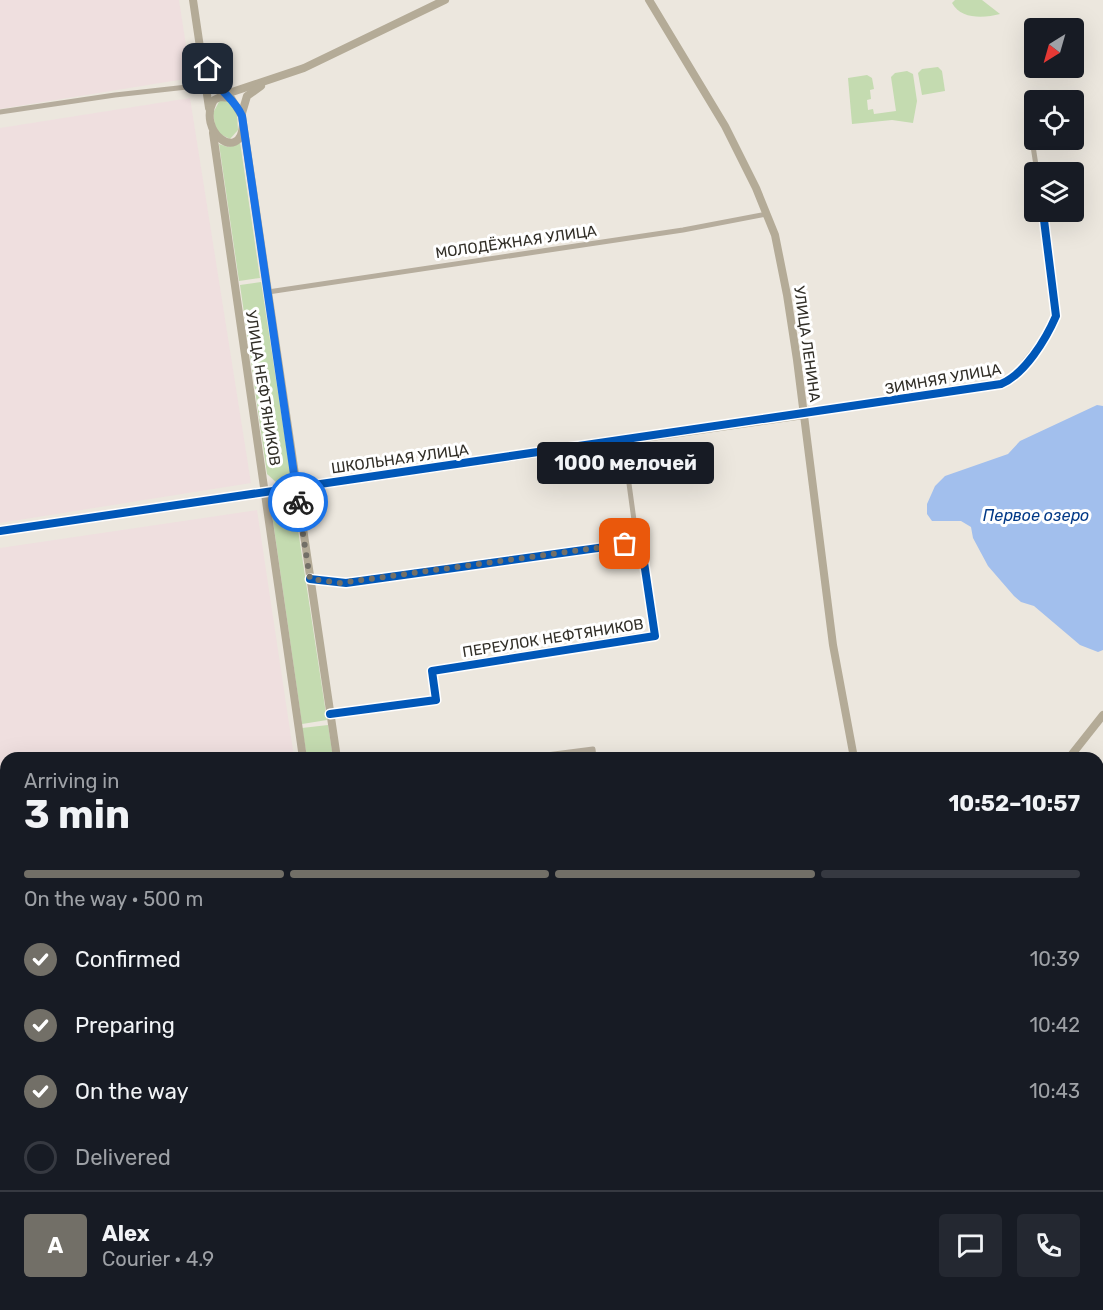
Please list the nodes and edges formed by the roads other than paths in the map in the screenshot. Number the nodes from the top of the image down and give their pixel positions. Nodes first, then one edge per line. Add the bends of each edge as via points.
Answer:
1 (193, 0) edge
2 (445, 0) edge
3 (649, 0) edge
4 (199, 36) junction
5 (213, 80) junction
6 (270, 81) junction
7 (205, 86) junction
8 (240, 88) junction
9 (226, 96) junction
10 (0, 112) edge
11 (210, 117) junction
12 (242, 121) junction
13 (212, 129) junction
14 (767, 214) junction
15 (1044, 222) edge
16 (268, 292) junction
17 (804, 415) junction
18 (623, 440) junction
19 (296, 487) junction
20 (265, 491) junction
21 (0, 531) edge
22 (639, 542) junction
23 (310, 579) junction
24 (330, 714) junction
25 (1103, 715) edge
26 (302, 752) edge
27 (336, 752) edge
28 (570, 752) edge
29 (593, 752) edge
30 (853, 752) edge
31 (1074, 752) edge

1 - 4 main road, УЛИЦА НЕФТЯНИКОВ
2 - 6 main road
3 - 14 main road, УЛИЦА ЛЕНИНА via 725,126
4 - 5 main road, УЛИЦА НЕФТЯНИКОВ
4 - 7 main road, УЛИЦА НЕФТЯНИКОВ
5 - 8 main road
5 - 9 main road, УЛИЦА НЕФТЯНИКОВ
6 - 8 main road
6 - 12 main road via 247,96
7 - 10 street
7 - 11 main road, УЛИЦА НЕФТЯНИКОВ
8 - 9 main road
9 - 11 main road via 213,102
9 - 12 main road, УЛИЦА НЕФТЯНИКОВ
11 - 13 main road, УЛИЦА НЕФТЯНИКОВ
12 - 13 main road via 241,135 230,143 218,139
12 - 16 main road, УЛИЦА НЕФТЯНИКОВ
13 - 20 main road, УЛИЦА НЕФТЯНИКОВ
14 - 16 street, МОЛОДЁЖНАЯ УЛИЦА
14 - 17 main road, УЛИЦА ЛЕНИНА via 787,295
15 - 17 street, ЗИМНЯЯ УЛИЦА via 1056,316 1041,342 1009,381
16 - 19 main road, УЛИЦА НЕФТЯНИКОВ
17 - 18 main road, ШКОЛЬНАЯ УЛИЦА
17 - 30 main road, УЛИЦА ЛЕНИНА via 828,611
18 - 19 main road, ШКОЛЬНАЯ УЛИЦА
18 - 22 street, ПЕРЕУЛОК НЕФТЯНИКОВ
19 - 20 main road, ШКОЛЬНАЯ УЛИЦА
19 - 23 main road, УЛИЦА НЕФТЯНИКОВ
20 - 21 main road, ШКОЛЬНАЯ УЛИЦА
20 - 26 main road, УЛИЦА НЕФТЯНИКОВ
22 - 23 street via 346,583
22 - 24 street, ПЕРЕУЛОК НЕФТЯНИКОВ via 655,636 432,671 436,700
23 - 24 main road, УЛИЦА НЕФТЯНИКОВ
24 - 27 main road, УЛИЦА НЕФТЯНИКОВ
25 - 31 main road
28 - 29 street

